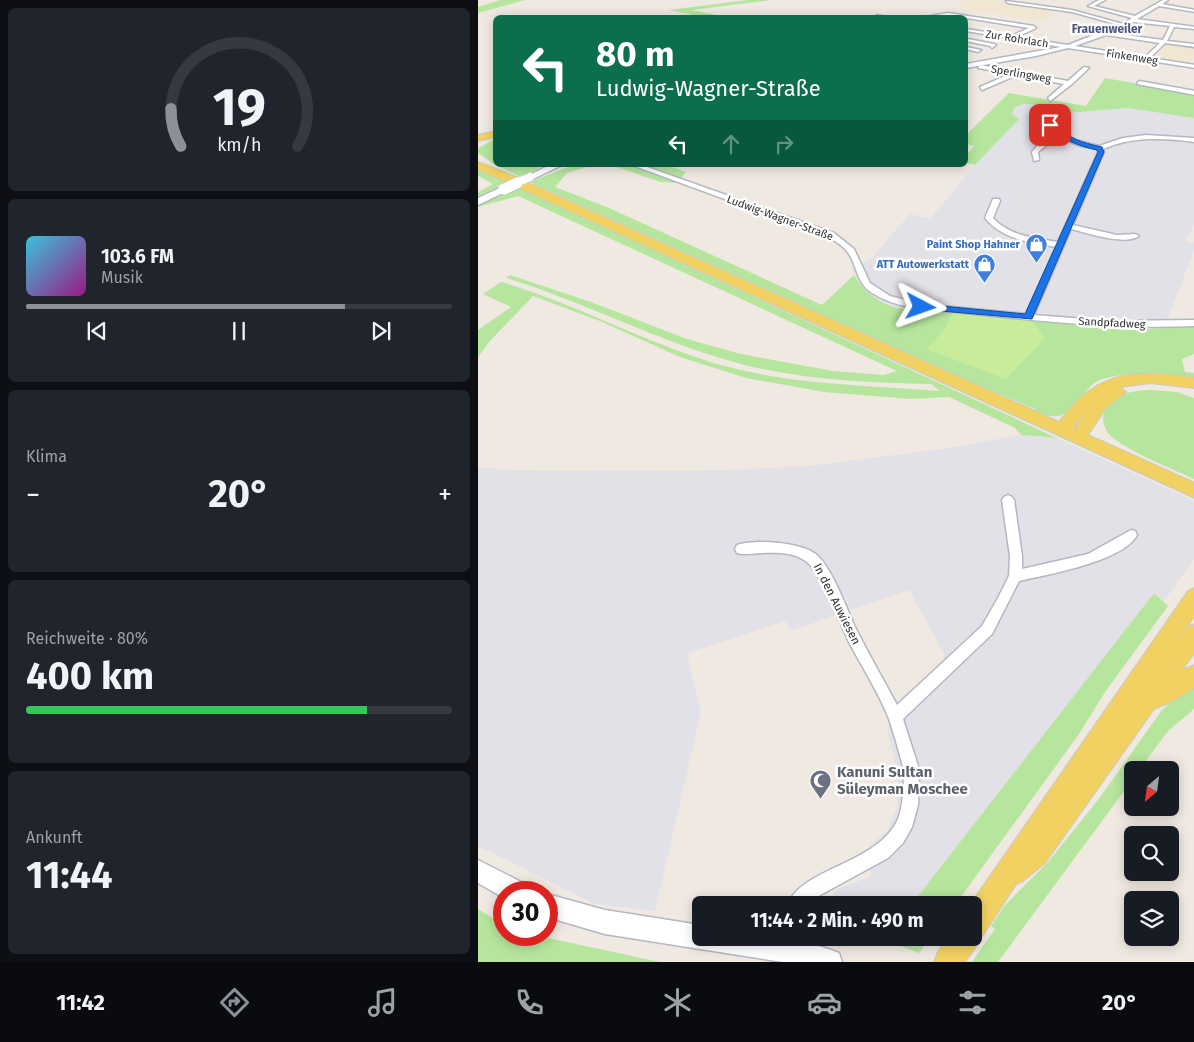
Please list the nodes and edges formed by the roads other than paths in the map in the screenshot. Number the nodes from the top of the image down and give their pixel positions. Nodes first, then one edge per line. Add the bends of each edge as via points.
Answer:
1 (1103, 0) edge
2 (1166, 0) edge
3 (1008, 2) dead end
4 (1059, 4) dead end
5 (1158, 5) junction
6 (1052, 8) junction
7 (955, 9) dead end
8 (1194, 11) edge
9 (948, 14) junction
10 (941, 15) edge
11 (955, 15) edge
12 (968, 17) edge
13 (1134, 19) junction
14 (1041, 25) dead end
15 (1123, 25) junction
16 (1173, 25) junction
17 (1034, 27) junction
18 (1194, 28) edge
19 (968, 30) edge
20 (977, 32) junction
21 (1106, 34) junction
22 (1011, 38) junction
23 (968, 39) edge
24 (968, 41) edge
25 (1164, 42) junction
26 (992, 46) dead end
27 (1194, 46) edge
28 (1069, 47) junction
29 (968, 48) edge
30 (978, 50) dead end
31 (1146, 59) junction
32 (968, 65) edge
33 (1194, 67) edge
34 (1086, 68) dead end
35 (1017, 73) junction
36 (1070, 83) junction
37 (1139, 83) dead end
38 (982, 88) dead end
39 (1194, 93) edge
40 (1050, 99) dead end
41 (1050, 125) dead end
42 (493, 135) edge
43 (1065, 138) junction
44 (478, 140) edge
45 (1194, 140) edge
46 (1100, 148) junction
47 (1036, 160) dead end
48 (478, 161) edge
49 (478, 165) edge
50 (553, 167) edge
51 (641, 167) edge
52 (504, 182) junction
53 (996, 201) dead end
54 (478, 202) edge
55 (1069, 226) junction
56 (1135, 236) dead end
57 (1060, 245) junction
58 (1029, 317) junction
59 (1194, 323) edge
60 (1194, 383) edge
61 (1194, 394) edge
62 (1094, 412) junction
63 (1062, 430) junction
64 (1078, 438) junction
65 (1134, 463) junction
66 (1194, 491) edge
67 (1008, 500) dead end
68 (1131, 535) dead end
69 (741, 549) dead end
70 (1015, 576) junction
71 (1194, 598) edge
72 (1194, 634) edge
73 (1194, 674) edge
74 (1149, 699) junction
75 (895, 716) junction
76 (478, 871) edge
77 (497, 881) edge
78 (1000, 884) junction
79 (804, 896) edge
80 (558, 909) edge
81 (982, 911) edge
82 (692, 933) edge
83 (790, 946) edge
84 (959, 946) edge
85 (830, 962) edge
86 (948, 962) edge

1 - 13 street via 1090,6
2 - 5 street
3 - 6 street
4 - 6 street
5 - 8 street
5 - 13 street
6 - 15 street
7 - 9 street
9 - 10 street
9 - 11 street
12 - 17 street
13 - 15 street
13 - 16 street
14 - 17 street
15 - 21 street
16 - 18 street
16 - 25 street
17 - 22 street
19 - 20 street, Zur Rohrlach
20 - 22 street, Zur Rohrlach
20 - 23 street
21 - 25 street
21 - 28 street
22 - 28 street, Zur Rohrlach
24 - 26 street
25 - 27 street
25 - 31 street
28 - 31 street, Finkenweg
28 - 32 street
29 - 30 street
31 - 33 street, Finkenweg
32 - 35 street, Sperlingweg
34 - 36 street
35 - 36 street, Sperlingweg
35 - 38 street
36 - 40 street
37 - 39 street
41 - 43 street
42 - 44 main road
43 - 46 street
43 - 47 street via 1040,146 1035,152
45 - 46 street via 1149,135 1111,142
46 - 55 street
48 - 52 main road
49 - 52 main road
50 - 52 street, bridge via 530,177
51 - 58 street, Ludwig-Wagner-Straße via 831,235 842,241 853,254 862,279 874,291 894,302
52 - 54 street
52 - 63 main road
53 - 57 street via 989,218 994,226 1010,234
55 - 56 street via 1117,237
55 - 57 street
57 - 58 street
58 - 59 street, Sandpfadweg via 1106,324
60 - 63 main road via 1143,377 1119,381 1094,395
61 - 62 main road via 1161,386 1128,388 1114,393
62 - 64 main road
62 - 65 main road via 1099,434
63 - 64 main road
64 - 65 main road
65 - 66 main road
67 - 70 street via 1016,556
68 - 70 street via 1120,545 1094,558
69 - 75 street, In den Auwiesen via 800,550 813,559
70 - 75 street via 987,630
71 - 78 main road
72 - 74 main road
73 - 74 main road via 1159,698
74 - 78 main road via 1036,854
75 - 79 street, In den Auwiesen via 911,769 906,821 897,837 882,852
76 - 77 street
78 - 81 main road
80 - 82 street via 630,926
83 - 85 street
84 - 86 main road

